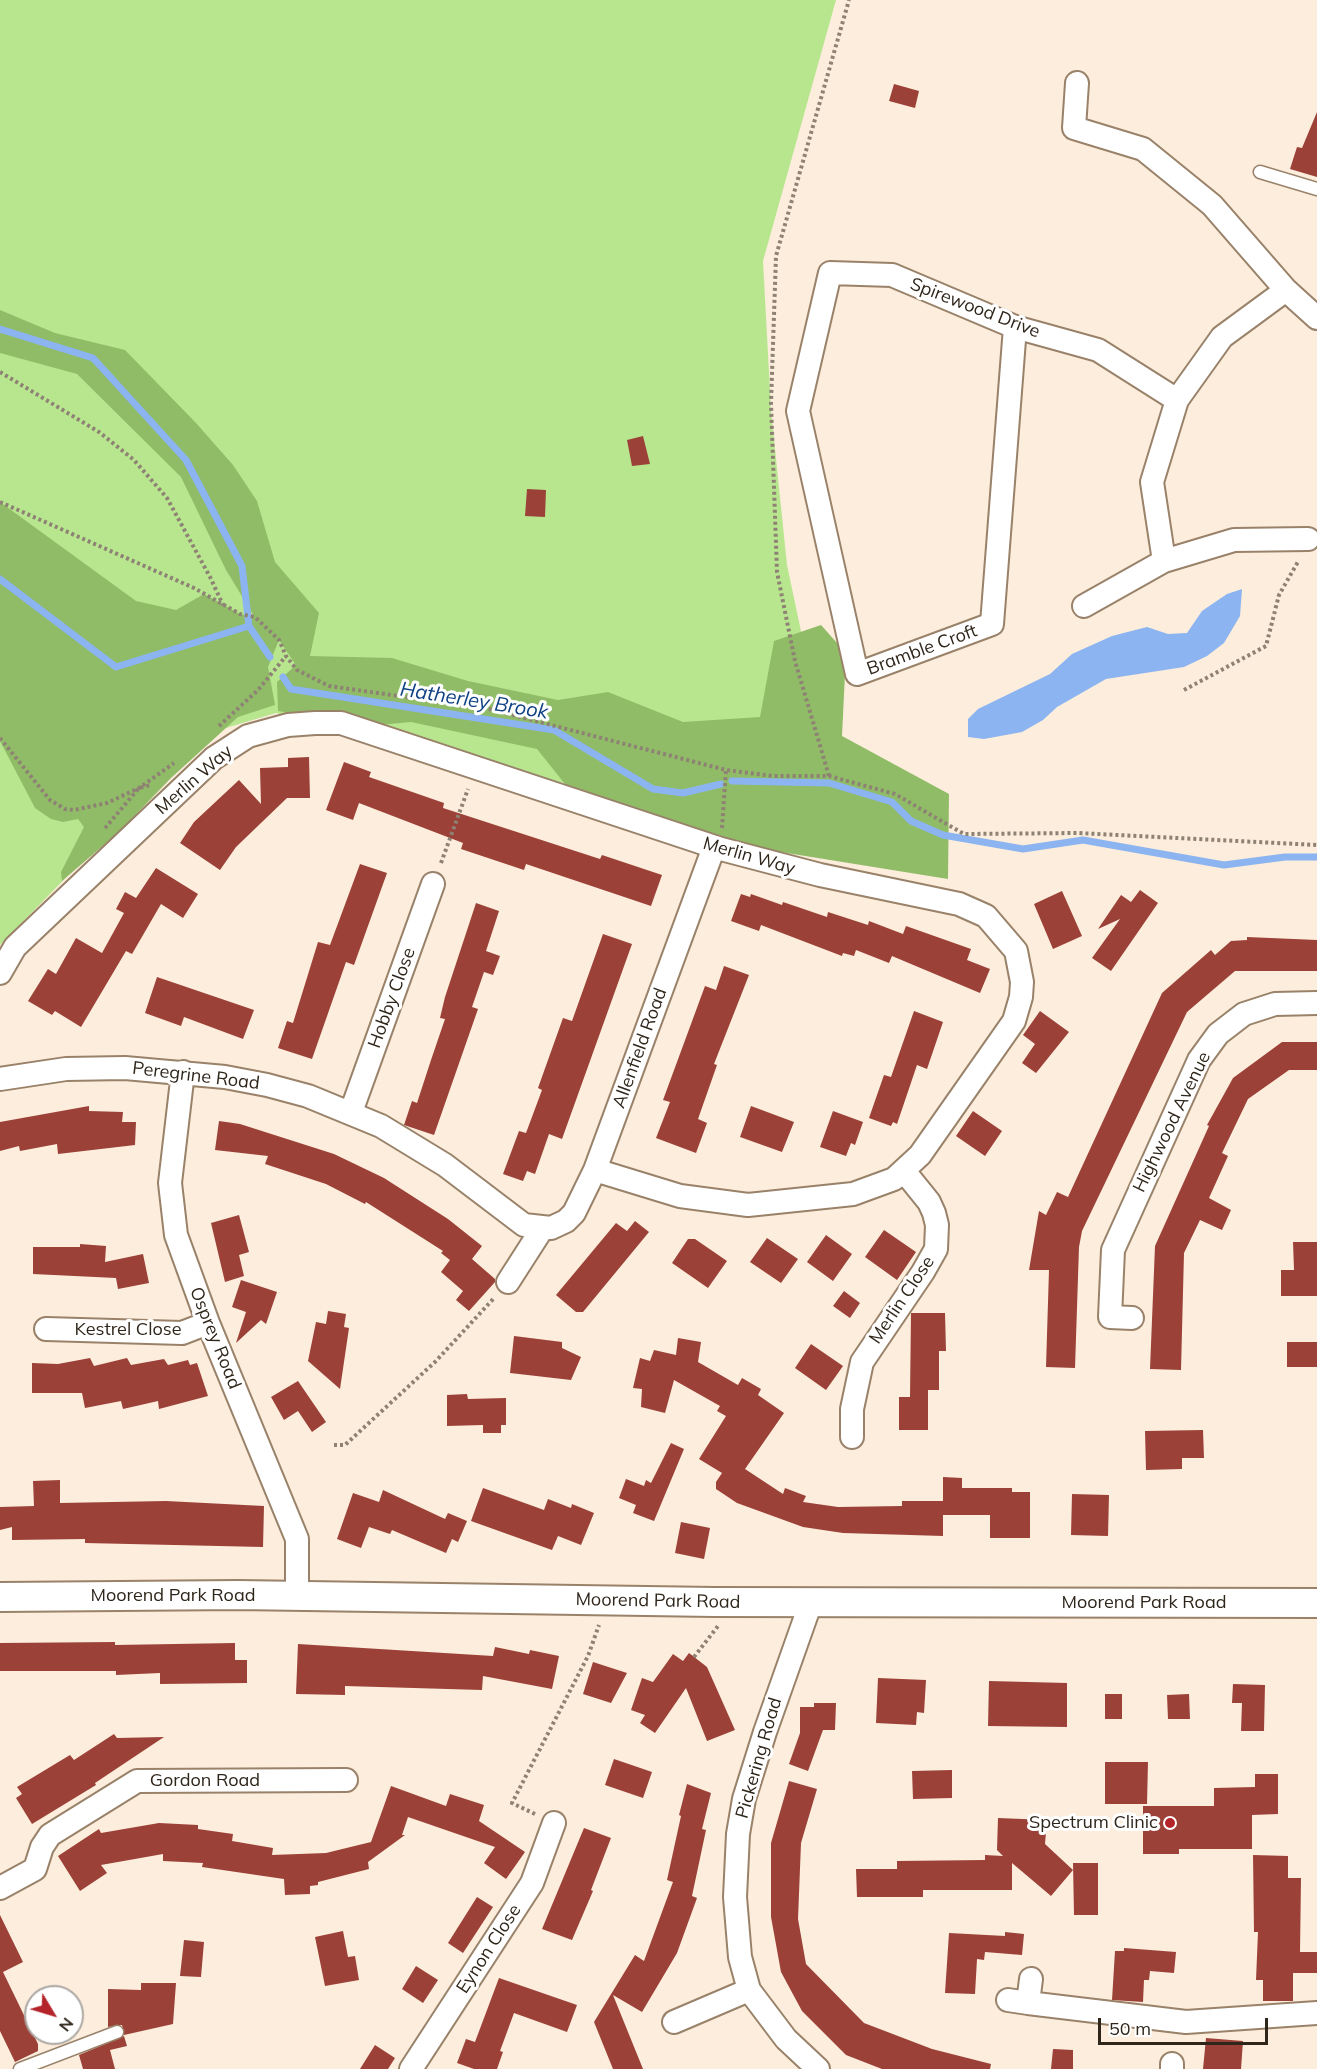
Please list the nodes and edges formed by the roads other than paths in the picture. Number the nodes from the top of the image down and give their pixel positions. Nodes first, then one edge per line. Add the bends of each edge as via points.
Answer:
1 (1077, 83) dead end
2 (1260, 172) dead end
3 (1317, 189) edge
4 (830, 273) joint
5 (1286, 290) junction
6 (1317, 318) edge
7 (1016, 327) junction
8 (1177, 400) junction
9 (1306, 545) road end
10 (1164, 561) junction
11 (1084, 606) dead end
12 (717, 848) junction
13 (433, 884) road end
14 (0, 973) edge
15 (1317, 1003) edge
16 (183, 1072) junction
17 (0, 1079) edge
18 (351, 1112) junction
19 (596, 1170) junction
20 (904, 1171) junction
21 (542, 1229) junction
22 (508, 1282) road end
23 (1132, 1318) dead end
24 (208, 1323) junction
25 (46, 1329) dead end
26 (853, 1437) dead end
27 (297, 1596) junction
28 (0, 1597) edge
29 (811, 1602) junction
30 (1317, 1603) edge
31 (346, 1780) dead end
32 (554, 1823) dead end
33 (0, 1888) edge
34 (1031, 1979) dead end
35 (748, 1990) junction
36 (1317, 2013) edge
37 (675, 2022) dead end
38 (117, 2032) dead end
39 (20, 2069) edge
40 (411, 2069) edge
41 (818, 2069) edge

1 - 5 street via 1074,128 1143,149 1212,205
2 - 3 lane
4 - 7 street, Spirewood Drive via 892,274
4 - 7 street, Bramble Croft via 798,411 857,674 992,624
5 - 6 street
5 - 8 street via 1222,337
7 - 8 street, Spirewood Drive via 1098,350
8 - 10 street via 1152,482
9 - 10 street via 1234,540
10 - 11 street
12 - 14 street, Merlin Way via 341,723 288,725 248,736 214,758 15,947
12 - 19 street, Allenfield Road
12 - 20 street, Merlin Way via 974,909 999,928 1016,951 1022,982 1014,1021 920,1155
13 - 18 street, Hobby Close
15 - 23 street, Highwood Avenue via 1275,1004 1244,1014 1218,1034 1200,1059 1117,1240 1100,1317
16 - 17 street, Peregrine Road via 66,1069
16 - 18 street, Peregrine Road via 267,1085
16 - 24 street, Osprey Road via 171,1156 171,1208 184,1261
18 - 21 street, Peregrine Road via 414,1144 524,1225
19 - 20 street, Merlin Way via 680,1196 748,1205 853,1194 878,1187
19 - 21 street, Allenfield Road via 574,1213 558,1225
20 - 26 street, Merlin Close via 934,1213 936,1249 862,1362 852,1409
21 - 22 street
24 - 25 street, Kestrel Close via 182,1333
24 - 27 street, Osprey Road via 297,1539
27 - 28 street, Moorend Park Road
27 - 29 street, Moorend Park Road
29 - 30 street, Moorend Park Road
29 - 35 street, Pickering Road via 754,1762 738,1833 737,1928
31 - 33 street, Gordon Road via 137,1781 50,1835 35,1869
32 - 40 street, Eynon Close via 532,1883
34 - 36 street via 1018,2001 1186,2022
35 - 37 street
35 - 41 street, Pickering Road via 779,2031
38 - 39 lane

